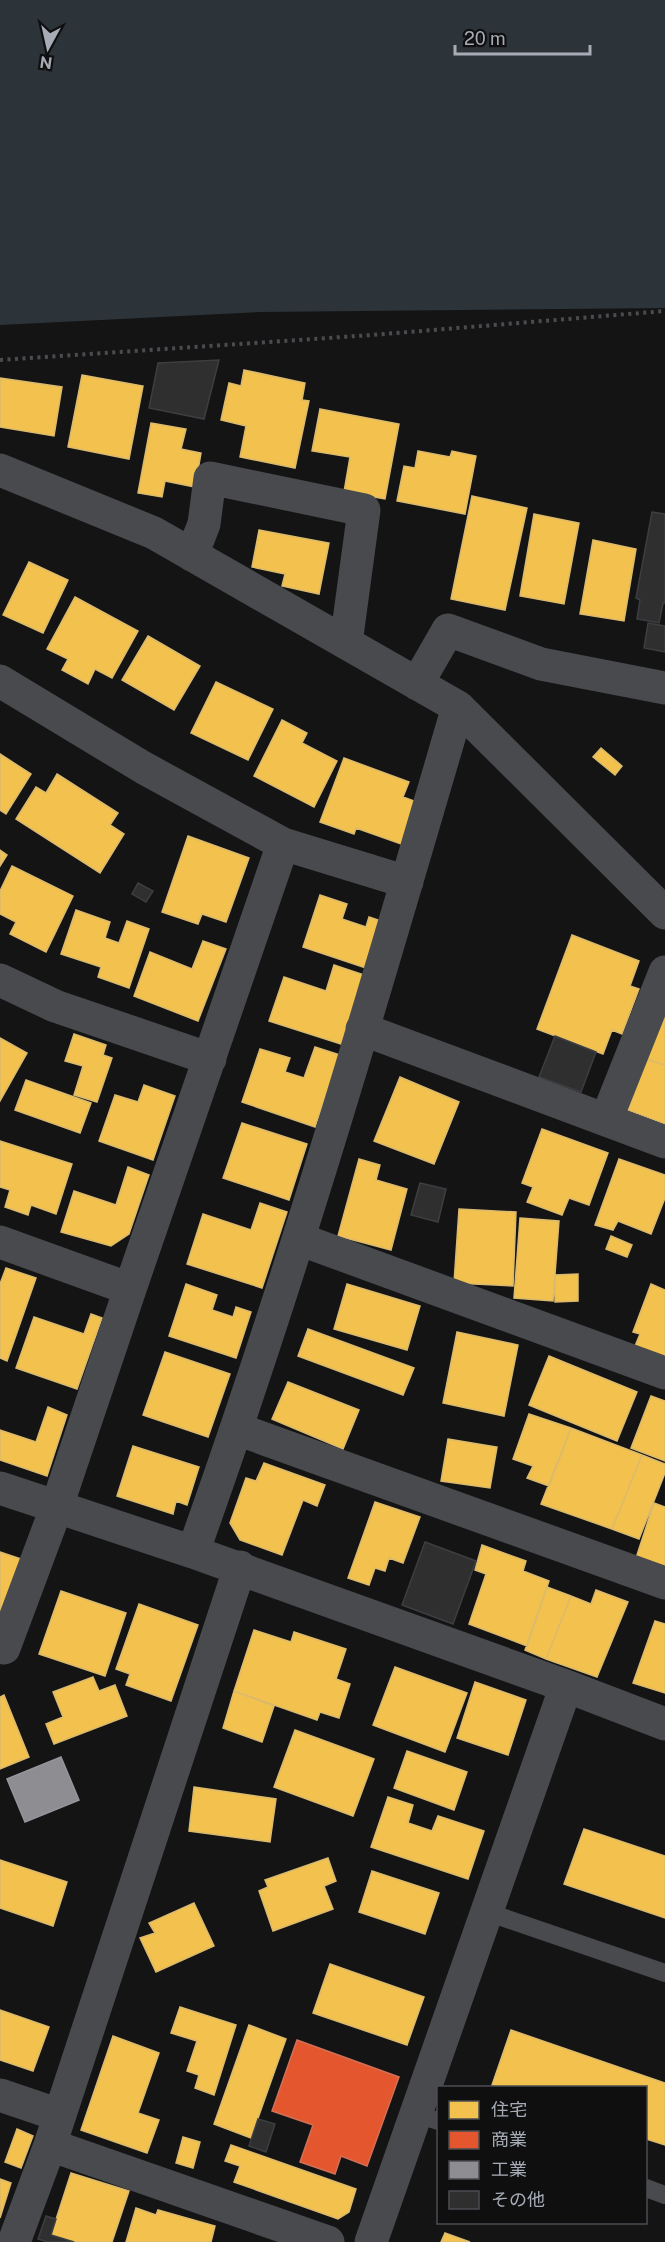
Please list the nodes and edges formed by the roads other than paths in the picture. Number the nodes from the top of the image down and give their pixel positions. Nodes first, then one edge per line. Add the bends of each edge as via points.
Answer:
1 (0, 470) edge
2 (192, 555) junction
3 (346, 643) junction
4 (0, 681) edge
5 (417, 684) junction
6 (665, 688) edge
7 (458, 707) junction
8 (283, 844) junction
9 (407, 882) junction
10 (665, 913) edge
11 (665, 972) edge
12 (0, 980) edge
13 (362, 1029) junction
14 (210, 1059) junction
15 (606, 1120) junction
16 (665, 1142) edge
17 (299, 1239) junction
18 (0, 1242) edge
19 (130, 1289) junction
20 (665, 1373) edge
21 (237, 1429) junction
22 (0, 1488) edge
23 (57, 1506) junction
24 (193, 1552) junction
25 (240, 1567) junction
26 (665, 1583) edge
27 (0, 1647) edge
28 (566, 1686) junction
29 (665, 1724) edge
30 (487, 1912) junction
31 (665, 1973) edge
32 (0, 2095) edge
33 (427, 2117) edge
34 (54, 2130) junction
35 (647, 2189) edge
36 (665, 2195) edge
37 (14, 2242) edge
38 (327, 2242) edge
39 (371, 2242) edge

1 - 2 street via 154,533
2 - 3 street
2 - 3 street via 204,524 210,478 364,510
3 - 5 street
4 - 8 street via 144,768
5 - 6 street via 448,630 542,664
5 - 7 street
7 - 9 street
7 - 10 street
8 - 9 street
8 - 14 street
9 - 13 street
11 - 15 street
12 - 14 street via 55,1006
13 - 15 street
13 - 17 street
14 - 19 street
15 - 16 street
17 - 20 street
17 - 21 street
18 - 19 street
19 - 23 street
21 - 24 street
21 - 26 street
22 - 23 street
23 - 24 street
23 - 27 street via 4,1648
24 - 25 street
25 - 28 street
25 - 34 street
28 - 29 street
28 - 30 street
30 - 31 lane
30 - 33 street
32 - 34 street
33 - 39 street
34 - 37 street
34 - 38 street
35 - 36 lane

